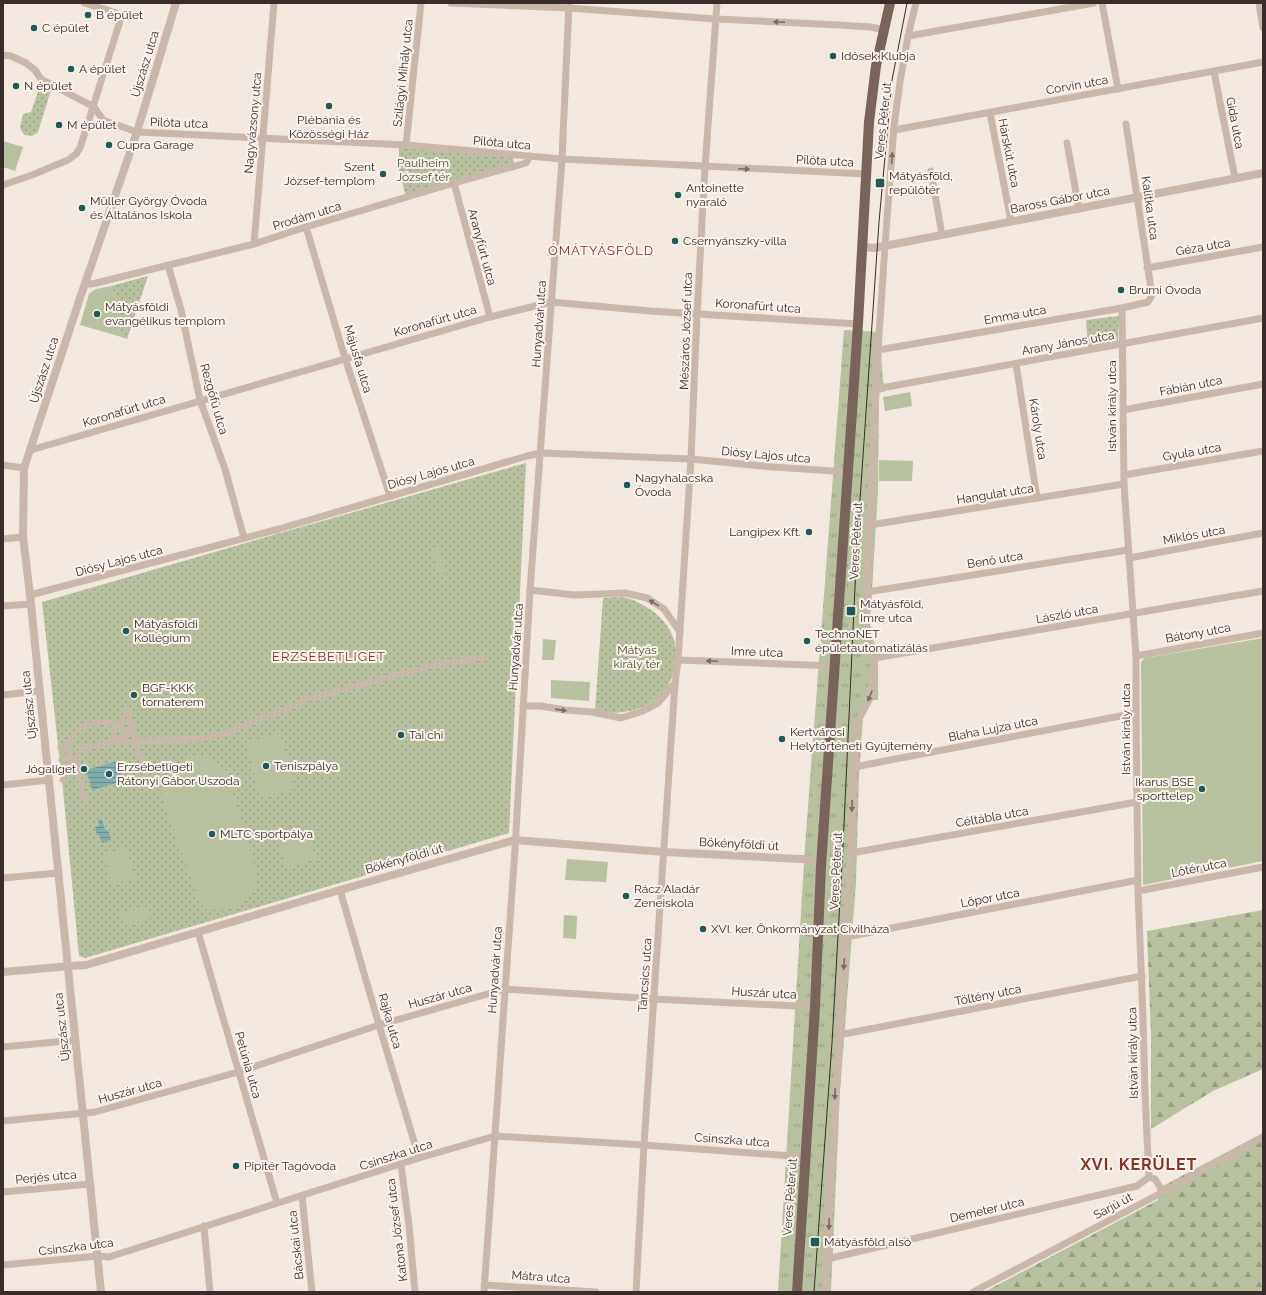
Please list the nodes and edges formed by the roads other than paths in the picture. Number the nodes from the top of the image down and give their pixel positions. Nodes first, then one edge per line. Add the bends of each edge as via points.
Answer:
1 (84, 3) edge
2 (176, 3) edge
3 (274, 3) edge
4 (421, 3) edge
5 (451, 3) edge
6 (717, 3) edge
7 (890, 3) edge
8 (916, 3) edge
9 (1094, 3) edge
10 (1102, 3) edge
11 (1259, 3) edge
12 (569, 5) edge
13 (716, 19) junction
14 (1263, 28) edge
15 (884, 30) junction
16 (908, 36) junction
17 (3, 55) edge
18 (1263, 62) edge
19 (1214, 72) junction
20 (1118, 89) junction
21 (94, 108) junction
22 (990, 113) junction
23 (1126, 124) dead end
24 (894, 130) junction
25 (137, 132) junction
26 (263, 138) junction
27 (1067, 142) dead end
28 (406, 145) junction
29 (530, 156) junction
30 (562, 159) junction
31 (705, 167) junction
32 (931, 171) dead end
33 (1263, 173) edge
34 (866, 174) junction
35 (1235, 178) junction
36 (454, 183) junction
37 (3, 185) edge
38 (1137, 197) junction
39 (1078, 209) junction
40 (1011, 221) junction
41 (306, 227) junction
42 (942, 235) junction
43 (254, 244) junction
44 (884, 246) junction
45 (862, 247) junction
46 (1263, 247) edge
47 (168, 265) junction
48 (1147, 268) junction
49 (85, 284) junction
50 (1152, 295) joint
51 (551, 302) junction
52 (1122, 308) junction
53 (697, 314) junction
54 (490, 317) junction
55 (1263, 318) edge
56 (858, 324) junction
57 (1123, 344) junction
58 (878, 350) junction
59 (345, 358) junction
60 (1016, 364) junction
61 (1263, 384) edge
62 (876, 389) junction
63 (200, 400) junction
64 (1123, 410) junction
65 (31, 450) junction
66 (1263, 451) edge
67 (541, 453) junction
68 (691, 459) junction
69 (3, 465) edge
70 (24, 468) junction
71 (848, 472) junction
72 (1124, 475) junction
73 (1124, 484) junction
74 (390, 496) junction
75 (1037, 498) junction
76 (870, 525) junction
77 (1263, 533) edge
78 (23, 537) junction
79 (244, 538) junction
80 (3, 539) edge
81 (1128, 550) junction
82 (1128, 558) junction
83 (530, 590) junction
84 (1263, 591) edge
85 (867, 592) junction
86 (30, 599) junction
87 (3, 606) edge
88 (1133, 614) junction
89 (680, 632) junction
90 (1263, 633) edge
91 (1136, 656) junction
92 (485, 657) dead end
93 (875, 658) junction
94 (678, 660) junction
95 (835, 666) junction
96 (675, 683) junction
97 (39, 692) junction
98 (3, 695) edge
99 (523, 706) junction
100 (1136, 713) junction
101 (118, 726) junction
102 (133, 729) junction
103 (128, 734) junction
104 (117, 742) junction
105 (137, 742) junction
106 (108, 744) junction
107 (68, 747) junction
108 (60, 748) dead end
109 (75, 758) junction
110 (69, 759) junction
111 (61, 760) dead end
112 (854, 768) junction
113 (146, 779) dead end
114 (49, 780) junction
115 (62, 780) dead end
116 (3, 785) edge
117 (85, 802) dead end
118 (1137, 802) junction
119 (515, 840) junction
120 (664, 852) junction
121 (851, 853) junction
122 (822, 860) junction
123 (1263, 867) edge
124 (58, 873) junction
125 (3, 878) edge
126 (1138, 880) junction
127 (340, 890) junction
128 (1138, 891) junction
129 (198, 932) junction
130 (846, 937) junction
131 (68, 966) junction
132 (3, 972) edge
133 (1142, 976) junction
134 (505, 989) junction
135 (654, 999) junction
136 (815, 1007) junction
137 (379, 1025) junction
138 (839, 1035) junction
139 (76, 1040) junction
140 (3, 1047) edge
141 (238, 1072) junction
142 (83, 1114) junction
143 (3, 1121) edge
144 (495, 1136) junction
145 (1263, 1138) edge
146 (644, 1145) junction
147 (806, 1157) junction
148 (419, 1158) junction
149 (401, 1165) junction
150 (1149, 1177) junction
151 (90, 1184) junction
152 (3, 1192) edge
153 (1163, 1192) junction
154 (302, 1196) junction
155 (277, 1203) junction
156 (204, 1226) junction
157 (98, 1256) junction
158 (827, 1259) junction
159 (3, 1265) edge
160 (484, 1288) edge
161 (101, 1292) edge
162 (210, 1292) edge
163 (312, 1292) edge
164 (415, 1292) edge
165 (596, 1292) edge
166 (636, 1292) edge
167 (797, 1292) edge
168 (825, 1292) edge
169 (973, 1292) edge

1 - 21 street via 114,12 121,18
2 - 25 street, Újszász utca
3 - 26 street, Nagyvázsony utca
4 - 28 street, Szilágyi Mihály utca
5 - 12 street
6 - 13 street, Mészáros József utca
7 - 15 main road, Veres Péter út
8 - 16 street, Veres Péter út
9 - 16 street
10 - 20 street
11 - 14 street
12 - 13 street
12 - 30 street, Hunyadvár utca
15 -> 13 street via 871,27
13 - 31 street, Mészáros József utca
15 - 34 main road, Veres Péter út via 876,66
16 - 24 street, Veres Péter út
17 - 21 street via 26,63 42,79
18 - 19 street, Corvin utca
19 - 20 street, Corvin utca
19 - 35 street, Gida utca
20 - 22 street, Corvin utca
21 - 25 street via 103,120
21 - 37 street via 76,154 68,160
22 - 24 street, Corvin utca
22 - 40 street, Hárskút utca
23 - 38 street, Kalitka utca
44 -> 24 street, Veres Péter út
25 - 26 street, Pilóta utca
25 - 49 street, Újszász utca
26 - 28 street, Pilóta utca
26 - 43 street, Nagyvázsony utca
27 - 39 street
28 - 29 street, Pilóta utca
29 - 30 street, Pilóta utca
29 - 36 street, Prodám utca via 526,163
30 - 31 street, Pilóta utca
30 - 51 street, Hunyadvár utca
31 -> 34 street, Pilóta utca
31 - 53 street, Mészáros József utca
32 - 42 street
33 - 35 street, Baross Gábor utca
34 - 45 main road, Veres Péter út
35 - 38 street, Baross Gábor utca
36 - 41 street, Prodám utca
36 - 54 street, Aranyfürt utca
38 - 39 street, Baross Gábor utca
38 - 48 street, Kalitka utca
39 - 40 street, Baross Gábor utca
40 - 42 street, Baross Gábor utca
41 - 43 street, Prodám utca
41 - 59 street, Májusfa utca
42 - 44 street, Baross Gábor utca
43 - 47 street, Prodám utca
44 - 45 street, Baross Gábor utca
44 - 58 street, Veres Péter út
45 - 56 main road, Veres Péter út
46 - 48 street, Géza utca
47 - 49 street, Prodám utca
47 - 63 street, Rezgőfű utca
48 - 50 street, Kalitka utca
49 - 65 street, Újszász utca
50 - 52 street, Emma utca via 1148,302
51 - 53 street, Koronafürt utca
51 - 54 street, Koronafürt utca
51 - 67 street, Hunyadvár utca
52 - 57 street, István király utca
52 - 58 street, Emma utca
53 - 56 street, Koronafürt utca
53 - 68 street, Mészáros József utca
54 - 59 street, Koronafürt utca
55 - 57 street, Arany János utca
56 - 71 main road, Veres Péter út
57 - 60 street, Arany János utca
57 - 64 street, István király utca
58 - 62 street, Veres Péter út
59 - 63 street, Koronafürt utca
59 - 74 street, Májusfa utca
60 - 62 street, Arany János utca
60 - 75 street, Károly utca
61 - 64 street, Fábián utca
62 - 76 street, Veres Péter út
63 - 65 street, Koronafürt utca
63 - 79 street, Rezgőfű utca via 225,469
64 - 72 street, István király utca
65 - 70 street, Újszász utca
66 - 72 street, Gyula utca
67 - 68 street, Diósy Lajos utca
67 - 74 street, Diósy Lajos utca
67 - 83 street, Hunyadvár utca
68 - 71 street, Diósy Lajos utca
68 - 89 street, Mészáros József utca
69 - 70 street
70 - 78 street, Újszász utca
71 - 95 main road, Veres Péter út
72 - 73 street, István király utca
73 - 75 street, Hangulat utca
73 - 81 street, István király utca
74 - 79 street, Diósy Lajos utca
75 - 76 street, Hangulat utca
76 - 85 street, Veres Péter út
77 - 82 street, Miklós utca
78 - 80 street
78 - 86 street, Újszász utca
79 - 86 street, Diósy Lajos utca
81 - 82 street, István király utca
81 - 85 street, Benő utca
82 - 88 street, István király utca
89 -> 83 street via 664,609 647,598 625,593 575,595
83 - 99 street, Hunyadvár utca
84 - 88 street, László utca
85 - 93 street, Veres Péter út via 865,628
86 - 87 street, Diósy Lajos utca
86 - 97 street, Újszász utca
88 - 91 street, István király utca
88 - 93 street, László utca
89 - 94 street, Mészáros József utca
90 - 91 street, Bátony utca
91 - 100 street, István király utca
92 - 105 street via 435,665 308,699 230,732 200,739
93 -> 112 street, Veres Péter út via 873,688 857,723
95 -> 94 street, Imre utca
94 - 96 street, Táncsics utca
95 - 122 main road, Veres Péter út
99 -> 96 street via 592,712 622,718 658,703
96 - 120 street, Táncsics utca
97 - 98 street
97 - 114 street, Újszász utca
99 - 119 street, Hunyadvár utca
100 - 112 street, Blaha Lujza utca
100 - 118 street, István király utca
101 - 102 street via 128,710
101 - 103 street
101 - 106 street
101 - 107 street via 105,722 90,723 73,736
102 - 103 street
102 - 105 street
103 - 104 street
104 - 105 street
104 - 106 street
105 - 113 street
106 - 109 street via 83,748
107 - 108 street
107 - 110 street
109 - 110 street
109 - 115 street
109 - 117 street
110 - 111 street
112 -> 121 street, Veres Péter út
114 - 116 street
114 - 124 street, Újszász utca
118 - 121 street, Céltábla utca
118 - 126 street, István király utca
119 - 120 street, Bökényföldi út
119 - 127 street, Bökényföldi út
119 - 134 street, Hunyadvár utca
120 - 122 street, Bökényföldi út
120 - 135 street, Táncsics utca
121 - 130 street, Veres Péter út
122 - 136 main road, Veres Péter út
123 - 128 street, Lőtér utca
124 - 125 street
124 - 131 street, Újszász utca
126 - 128 street, István király utca
126 - 130 street, Lőpor utca
127 - 129 street, Bökényföldi út
127 - 137 street, Rajka utca
128 - 133 street, István király utca
129 - 131 street, Bökényföldi út via 86,965
129 - 141 street, Petúnia utca
130 -> 138 street, Veres Péter út
131 - 132 street, Bökényföldi út
131 - 139 street, Újszász utca
133 - 138 street, Töltény utca
133 - 150 street, István király utca
134 - 135 street, Huszár utca
134 - 137 street, Huszár utca
134 - 144 street, Hunyadvár utca
135 - 136 street, Huszár utca
135 - 146 street, Táncsics utca
136 - 147 main road, Veres Péter út
137 - 141 street, Huszár utca
137 - 148 street, Rajka utca
138 -> 158 street, Veres Péter út
139 - 140 street
139 - 142 street, Újszász utca
141 - 142 street, Huszár utca
141 - 155 street, Petúnia utca
142 - 143 street, Huszár utca
142 - 151 street, Újszász utca
144 - 146 street, Csinszka utca
144 - 148 street, Csinszka utca
144 - 160 street, Hunyadvár utca
145 - 153 street, Sarjú út
146 - 147 street, Csinszka utca
146 - 166 street, Táncsics utca
147 - 167 main road, Veres Péter út
148 - 149 street, Csinszka utca
149 - 154 street, Csinszka utca
149 - 164 street, Katona József utca
150 - 153 street via 1155,1179
150 - 158 street, Demeter utca via 1137,1186
151 - 152 street, Perjés utca
151 - 157 street, Újszász utca
153 - 169 street, Sarjú út
154 - 155 street, Csinszka utca
154 - 163 street, Bácskai utca
155 - 156 street, Csinszka utca
156 - 157 street, Csinszka utca via 109,1256
156 - 162 street
157 - 159 street, Csinszka utca
157 - 161 street, Újszász utca
158 - 168 street, Veres Péter út
160 - 165 street, Mátra utca

